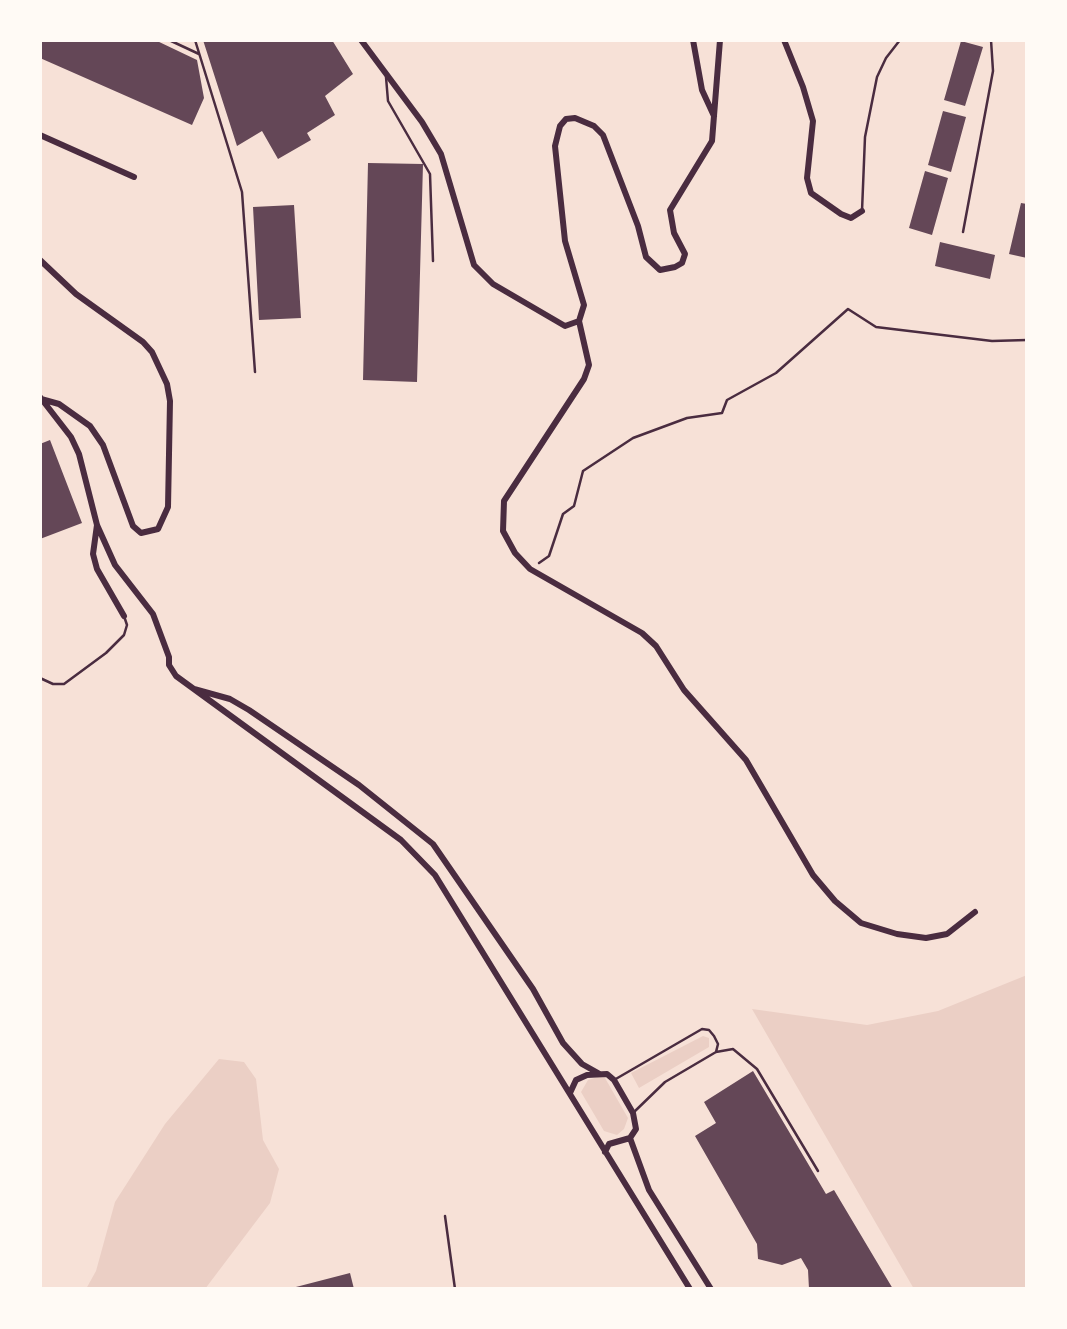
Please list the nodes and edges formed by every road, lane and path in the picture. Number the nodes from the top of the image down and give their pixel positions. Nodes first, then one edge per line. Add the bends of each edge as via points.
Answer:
1 (169, 40) edge
2 (195, 40) edge
3 (361, 40) edge
4 (693, 40) edge
5 (720, 40) edge
6 (784, 40) edge
7 (900, 40) edge
8 (991, 40) edge
9 (199, 54) junction
10 (385, 74) junction
11 (715, 117) junction
12 (40, 135) edge
13 (134, 177) dead end
14 (862, 211) joint
15 (963, 232) dead end
16 (40, 260) edge
17 (433, 261) dead end
18 (579, 321) junction
19 (1027, 340) edge
20 (255, 372) dead end
21 (41, 398) edge
22 (97, 525) junction
23 (530, 569) junction
24 (124, 616) joint
25 (40, 678) edge
26 (189, 688) junction
27 (975, 912) dead end
28 (716, 1052) junction
29 (598, 1073) junction
30 (614, 1080) junction
31 (570, 1093) junction
32 (633, 1114) junction
33 (630, 1138) junction
34 (605, 1152) junction
35 (818, 1171) dead end
36 (446, 1216) dead end
37 (455, 1289) edge
38 (690, 1289) edge
39 (711, 1289) edge

1 - 9 lane
2 - 9 lane
3 - 10 street
4 - 11 street via 702,90
5 - 11 street
6 - 14 street via 813,121 807,178 811,194 851,218
7 - 14 lane via 877,77 865,137
8 - 15 lane via 993,71
9 - 20 lane via 242,192
10 - 17 lane via 388,101 430,174
10 - 18 street via 441,153 474,265 493,284 556,322 565,326
11 - 18 street via 712,141 670,210 674,233 685,254 682,263 660,270 646,257 603,135 575,118 560,126 556,163 566,254 583,294
12 - 13 street
16 - 21 street via 143,342 167,384 168,507 158,529 141,533 133,526 103,444 90,426 59,404
18 - 23 street via 589,365 584,379 504,501 503,531
19 - 23 path via 992,341 876,327 848,309 776,373 727,400 722,413 687,418 633,438 583,471 574,506 563,514 549,556
21 - 22 street via 79,454
22 - 24 street via 93,554 97,569
22 - 26 street via 116,565 157,622 169,665
23 - 27 street via 642,633 656,646 684,690 746,760 813,875 862,923 926,937 947,934
24 - 25 lane via 124,635 64,684
26 - 29 street via 230,699 249,710 359,785 432,844 533,989 563,1043 582,1064
26 - 31 street via 419,856 453,900
28 - 30 lane via 714,1036 702,1029
28 - 32 lane via 665,1082
28 - 35 lane via 733,1049 757,1069
29 - 30 street
29 - 31 street via 576,1080
30 - 32 street
31 - 34 street
32 - 33 street via 636,1129
33 - 34 street via 609,1144
33 - 39 street via 649,1190
34 - 38 street
36 - 37 lane

